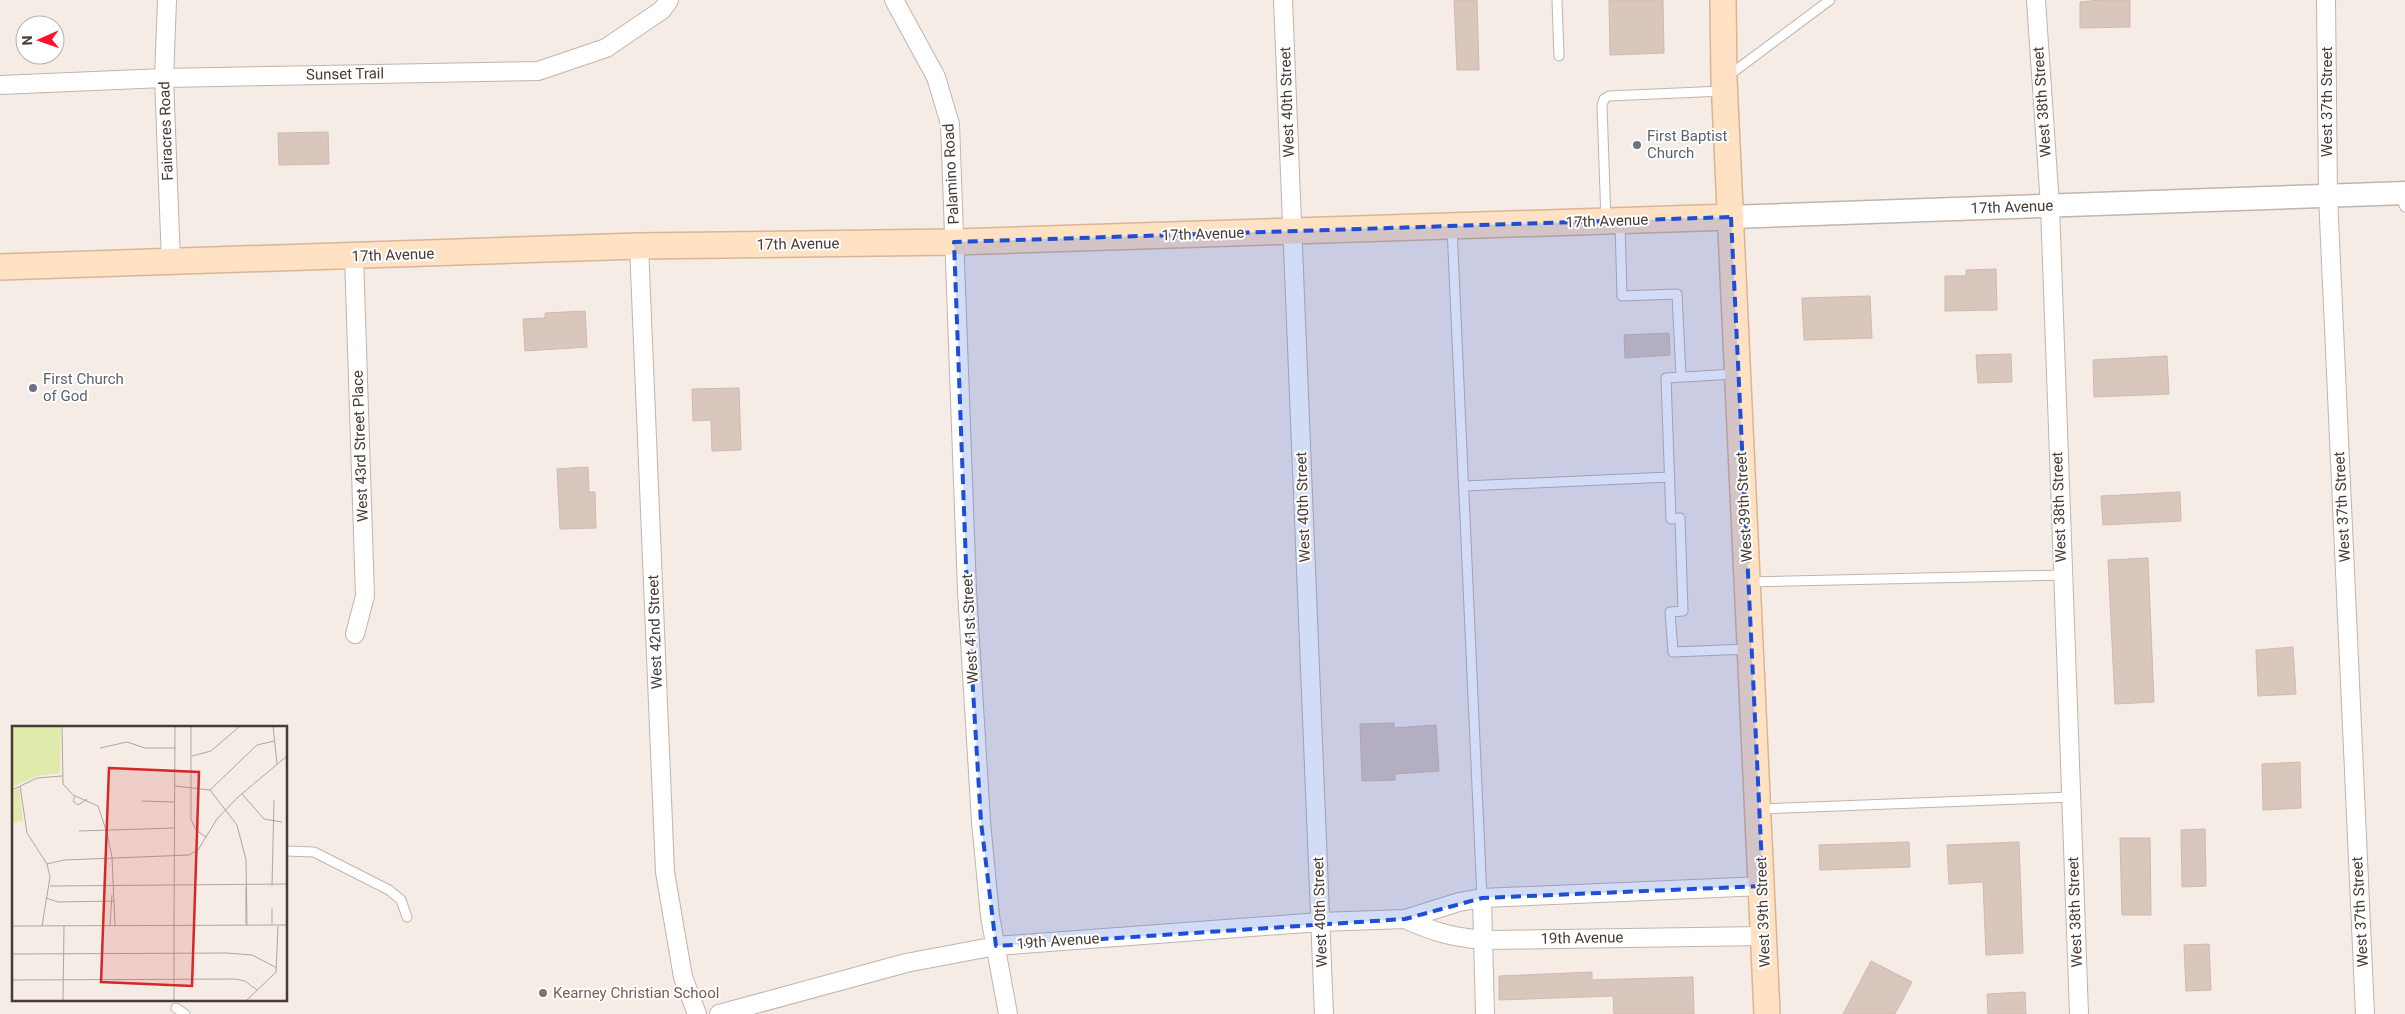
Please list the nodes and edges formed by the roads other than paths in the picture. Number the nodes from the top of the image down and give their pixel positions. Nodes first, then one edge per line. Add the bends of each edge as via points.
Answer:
1 (167, 0) edge
2 (669, 0) edge
3 (894, 0) edge
4 (1283, 0) edge
5 (1557, 0) edge
6 (1723, 0) edge
7 (1830, 0) edge
8 (2036, 0) edge
9 (2326, 0) edge
10 (1559, 56) dead end
11 (164, 78) junction
12 (0, 84) edge
13 (1725, 84) junction
14 (2328, 196) junction
15 (2403, 198) edge
16 (2050, 206) junction
17 (1731, 217) junction
18 (1613, 221) junction
19 (1452, 227) junction
20 (1292, 232) junction
21 (954, 242) junction
22 (639, 246) junction
23 (354, 256) junction
24 (171, 262) junction
25 (0, 267) edge
26 (1738, 374) junction
27 (1681, 377) junction
28 (1670, 478) junction
29 (1465, 486) junction
30 (2062, 575) junction
31 (1748, 582) junction
32 (355, 634) dead end
33 (1750, 649) junction
34 (2071, 797) junction
35 (1758, 809) junction
36 (288, 851) edge
37 (1763, 886) junction
38 (1482, 898) junction
39 (406, 917) dead end
40 (1405, 919) junction
41 (1320, 922) junction
42 (1764, 936) junction
43 (1483, 940) junction
44 (996, 946) junction
45 (176, 1008) dead end
46 (185, 1014) edge
47 (697, 1014) edge
48 (719, 1014) edge
49 (1008, 1014) edge
50 (1324, 1014) edge
51 (1485, 1014) edge
52 (1767, 1014) edge
53 (2079, 1014) edge
54 (2365, 1014) edge

1 - 11 street, Fairacres Road
2 - 11 street, Sunset Trail via 662,10 606,48 538,71
3 - 21 street, Palamino Road via 936,76 950,124
4 - 20 street, West 40th Street
5 - 10 lane
6 - 13 main road, West 39th Street
7 - 13 lane
8 - 16 street, West 38th Street
9 - 14 street, West 37th Street
11 - 12 street, Sunset Trail
11 - 24 street, Fairacres Road
13 - 17 main road, West 39th Street
13 - 18 lane via 1604,99 1602,106
14 - 15 street, 17th Avenue
14 - 16 street, 17th Avenue
14 - 54 street, West 37th Street
16 - 17 street, 17th Avenue
16 - 30 street, West 38th Street
17 - 18 main road, 17th Avenue
17 - 26 main road, West 39th Street
18 - 19 main road, 17th Avenue
18 - 27 lane via 1622,296 1677,294
19 - 20 main road, 17th Avenue
19 - 29 lane
20 - 21 main road, 17th Avenue
20 - 41 street, West 40th Street
21 - 22 main road, 17th Avenue
21 - 44 street, West 41st Street via 967,591 981,822
22 - 23 main road, 17th Avenue
22 - 47 street, West 42nd Street via 664,872 683,977
23 - 24 main road, 17th Avenue
23 - 32 street, West 43rd Street Place via 365,596
24 - 25 main road, 17th Avenue
26 - 27 lane
26 - 31 main road, West 39th Street
27 - 28 lane via 1666,378
28 - 29 lane
28 - 33 lane via 1672,519 1680,518 1683,611 1670,612 1673,652
29 - 38 lane
30 - 31 lane
30 - 34 street, West 38th Street
31 - 33 main road, West 39th Street
33 - 35 main road, West 39th Street
34 - 35 lane
34 - 53 street, West 38th Street
35 - 37 main road, West 39th Street
36 - 39 lane via 314,852 390,890 401,900
37 - 38 street, 19th Avenue
37 - 42 main road, West 39th Street
38 - 40 street, 19th Avenue
38 - 43 street
40 - 41 street, 19th Avenue
40 - 43 street, 19th Avenue via 1433,932
41 - 44 street, 19th Avenue
41 - 50 street, West 40th Street
42 - 43 street, 19th Avenue
42 - 52 main road, West 39th Street
43 - 51 street
44 - 48 street, 19th Avenue via 906,963
44 - 49 street, West 41st Street
45 - 46 lane

